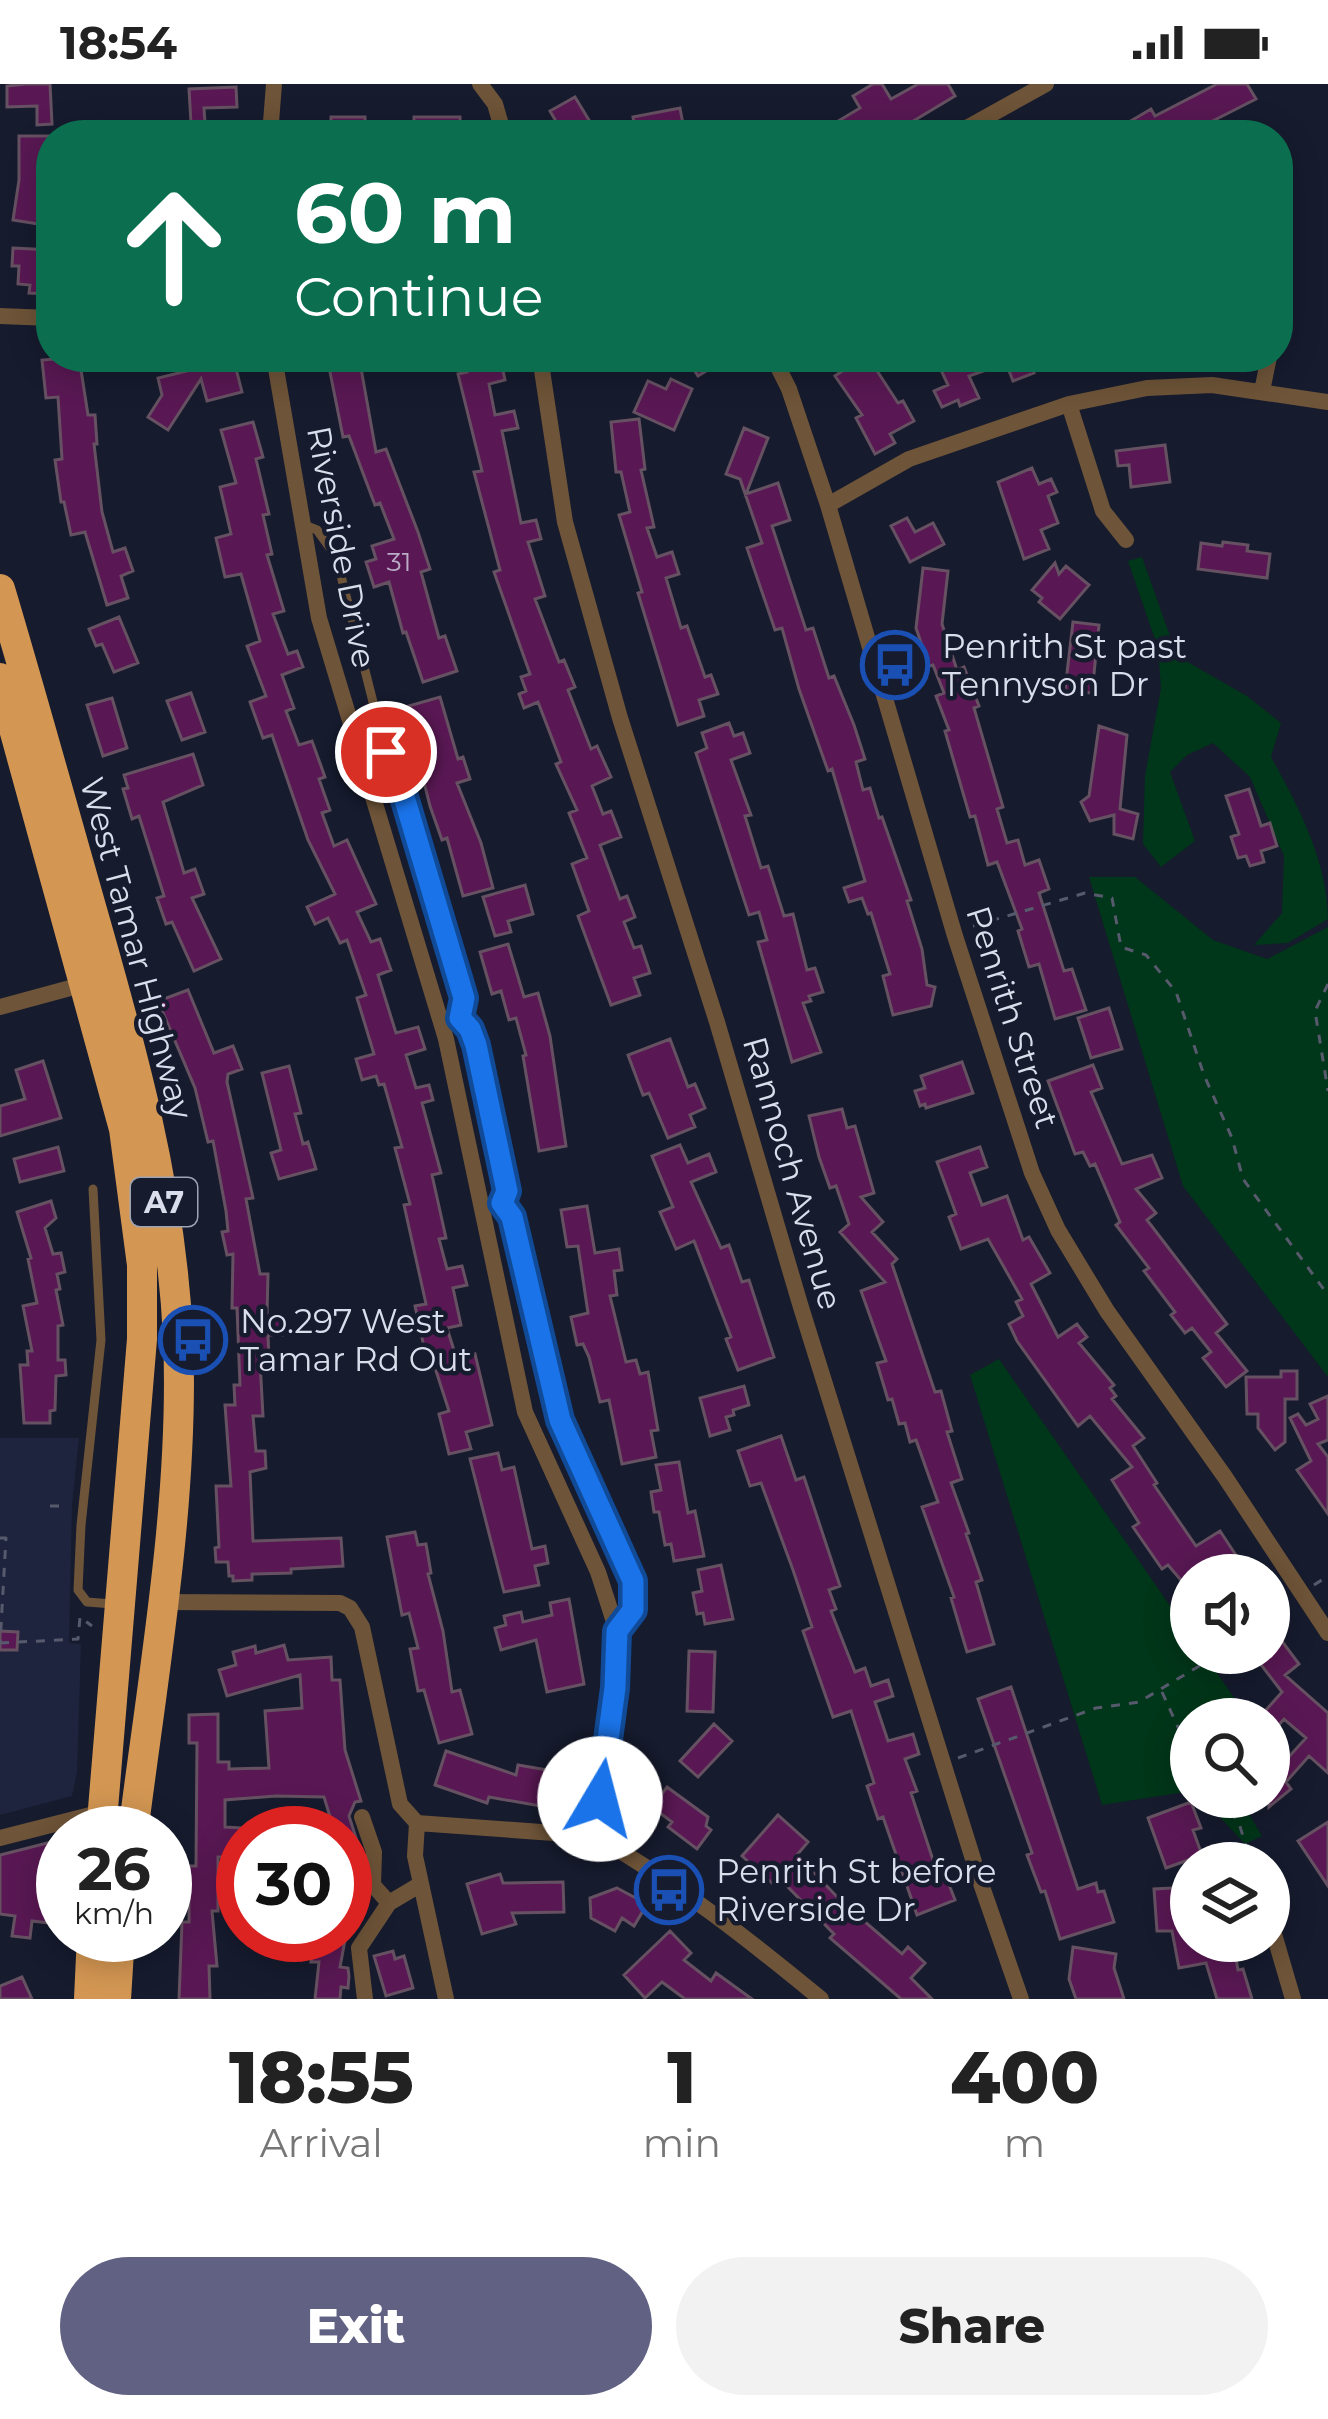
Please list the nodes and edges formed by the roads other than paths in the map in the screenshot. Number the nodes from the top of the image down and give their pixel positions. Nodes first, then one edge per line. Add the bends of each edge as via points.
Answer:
1 (274, 84) edge
2 (480, 84) edge
3 (1046, 84) edge
4 (271, 120) edge
5 (500, 120) edge
6 (981, 120) edge
7 (0, 316) edge
8 (36, 317) edge
9 (277, 372) edge
10 (548, 372) edge
11 (780, 372) edge
12 (1266, 372) edge
13 (1262, 392) junction
14 (1328, 402) edge
15 (1069, 404) junction
16 (829, 505) junction
17 (302, 524) junction
18 (1126, 540) dead end
19 (0, 589) edge
20 (0, 679) edge
21 (364, 738) junction
22 (11, 758) edge
23 (85, 984) junction
24 (0, 1007) edge
25 (451, 1021) junction
26 (93, 1189) dead end
27 (502, 1203) junction
28 (482, 1208) junction
29 (162, 1602) junction
30 (118, 1603) junction
31 (617, 1631) junction
32 (1328, 1633) edge
33 (103, 1806) edge
34 (136, 1806) edge
35 (417, 1823) junction
36 (36, 1832) edge
37 (595, 1836) junction
38 (0, 1838) edge
39 (372, 1846) edge
40 (421, 1884) junction
41 (389, 1903) junction
42 (91, 1962) edge
43 (118, 1962) edge
44 (1282, 1962) edge
45 (89, 1999) edge
46 (116, 1999) edge
47 (365, 1999) edge
48 (446, 1999) edge
49 (821, 1999) edge
50 (1021, 1999) edge
51 (1293, 1999) edge

1 - 4 street
2 - 5 street
3 - 6 street
7 - 8 street
9 - 17 street, Riverside Drive
10 - 50 street, Rannoch Avenue via 566,522 620,718
11 - 16 street, Penrith Street
12 - 13 street
13 - 14 street
13 - 15 street via 1147,388
15 - 16 street via 909,459
15 - 18 street via 1103,511
16 - 32 street, Penrith Street via 1032,1173 1107,1312
17 - 21 street, Riverside Drive via 319,618
17 - 21 lane via 336,556 376,716
19 - 29 highway, West Tamar Highway / A7 via 137,1071 167,1217 178,1397
20 - 22 highway, West Tamar Highway / A7
21 - 25 street, Riverside Drive
21 - 25 lane via 396,770 464,998
22 - 23 highway, West Tamar Highway / A7
23 - 24 street
23 - 30 highway, West Tamar Highway / A7 via 124,1129 142,1265
25 - 27 lane via 470,1029 476,1045 507,1191
25 - 28 street, Riverside Drive
26 - 30 lane via 101,1340 81,1597
27 - 28 lane
27 - 31 lane via 512,1217 560,1420 633,1581 633,1610
28 - 31 street, Riverside Drive via 525,1412
29 - 30 highway
29 - 34 highway, West Tamar Highway / A7
29 - 35 street via 320,1600 350,1608 365,1639 400,1804
30 - 33 highway, West Tamar Highway / A7
31 - 37 street, Riverside Drive
35 - 37 street
35 - 40 street
36 - 38 street
37 - 49 street via 721,1916
39 - 41 street via 374,1885
40 - 41 street
40 - 48 street
41 - 47 street via 359,1948
42 - 45 highway
43 - 46 highway
44 - 51 street

